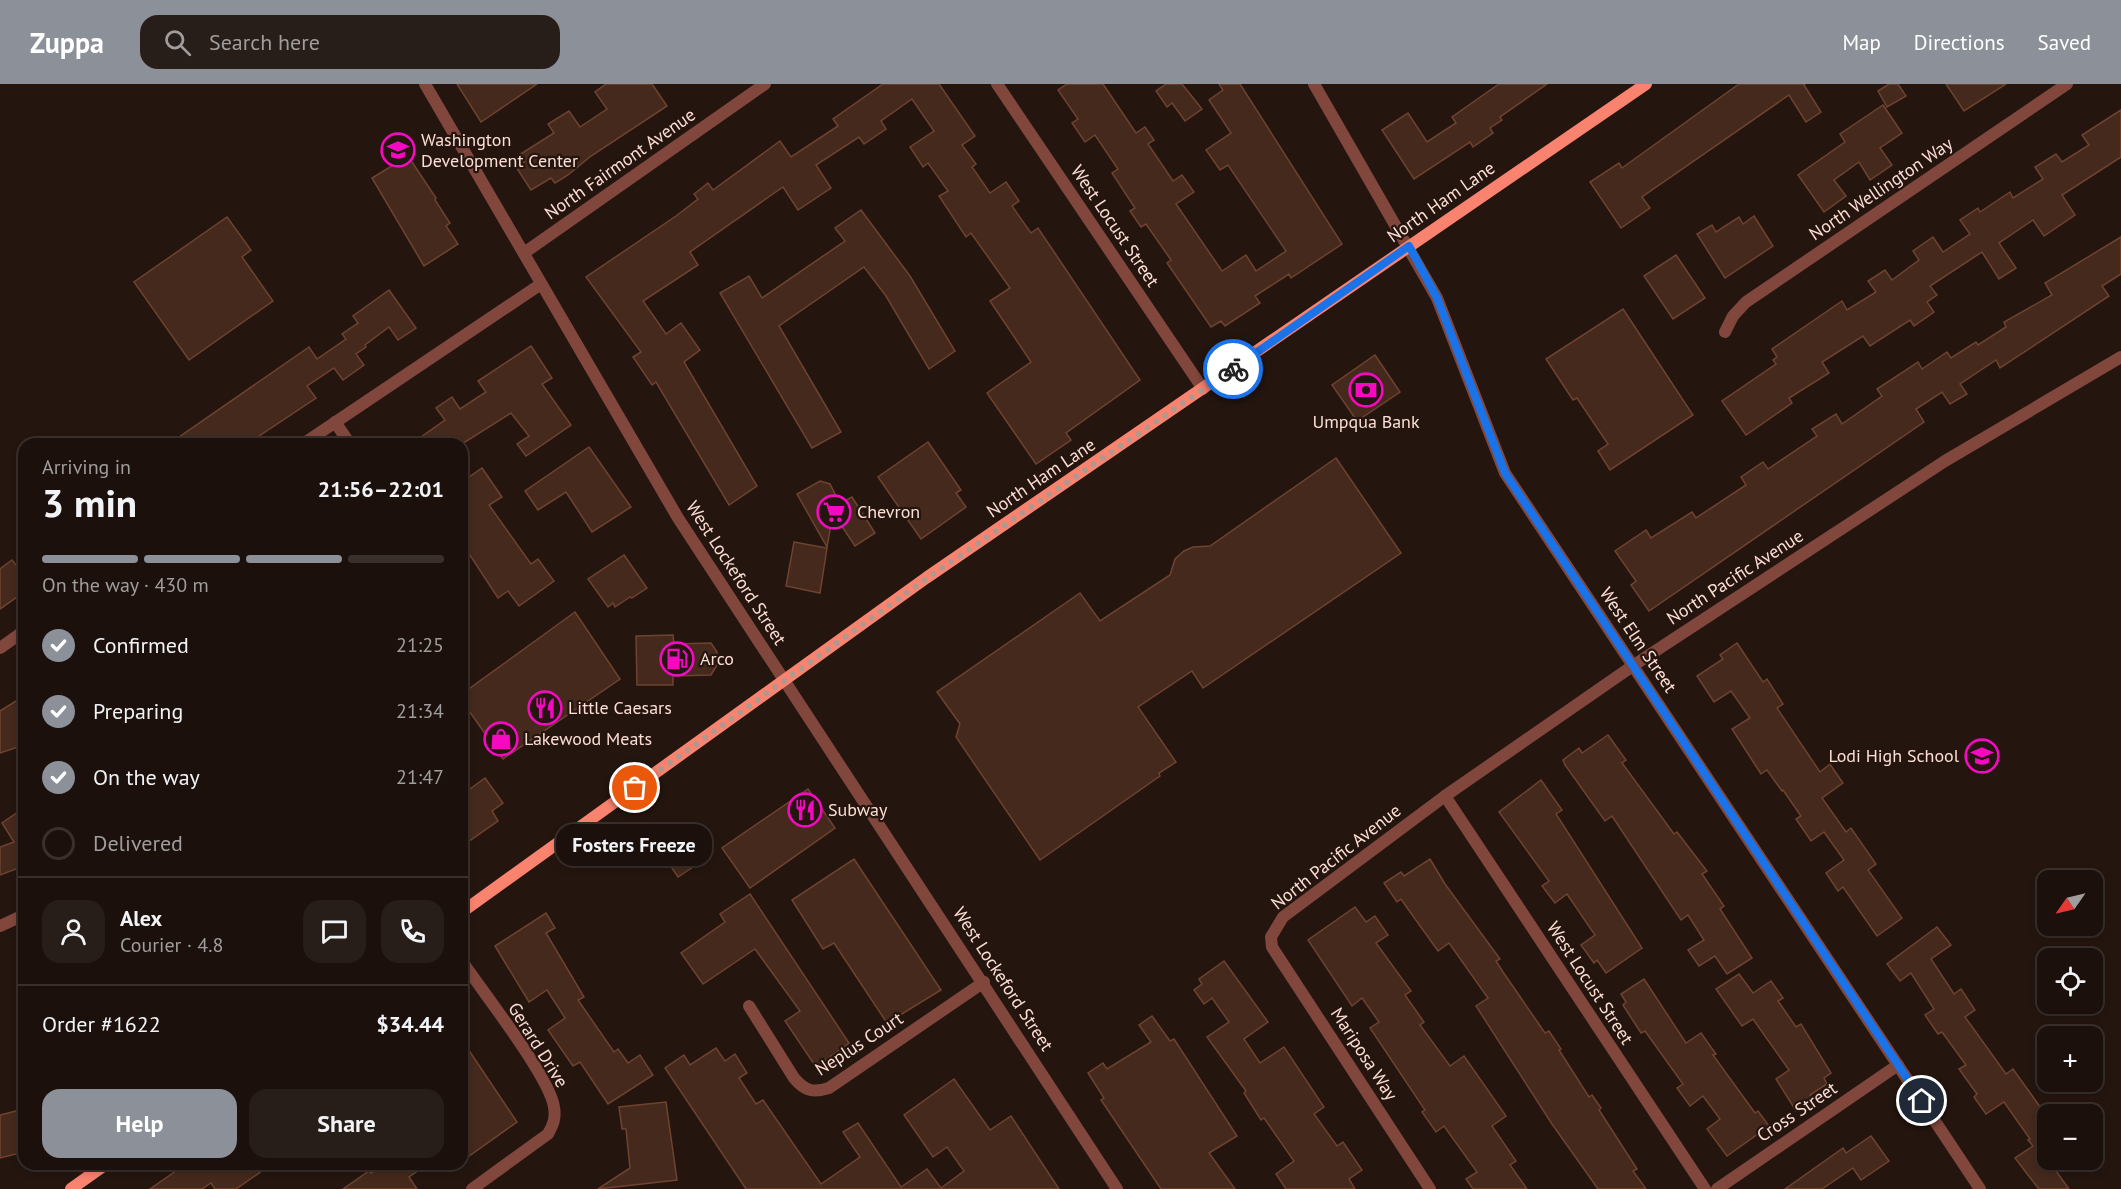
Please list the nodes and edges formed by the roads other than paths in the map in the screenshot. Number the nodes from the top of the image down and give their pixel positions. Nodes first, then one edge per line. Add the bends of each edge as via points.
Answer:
1 (425, 84) edge
2 (765, 84) edge
3 (997, 84) edge
4 (1314, 84) edge
5 (1646, 84) edge
6 (2067, 84) edge
7 (1409, 246) junction
8 (524, 253) junction
9 (541, 284) junction
10 (1725, 332) dead end
11 (2121, 357) edge
12 (1203, 389) junction
13 (335, 422) junction
14 (312, 438) edge
15 (346, 438) edge
16 (18, 636) edge
17 (0, 648) edge
18 (1634, 665) junction
19 (784, 681) junction
20 (1445, 796) junction
21 (468, 908) edge
22 (18, 918) edge
23 (0, 926) edge
24 (1271, 937) joint
25 (468, 970) edge
26 (984, 982) junction
27 (749, 1006) dead end
28 (1898, 1065) junction
29 (98, 1170) edge
30 (71, 1189) edge
31 (472, 1189) edge
32 (1117, 1189) edge
33 (1430, 1189) edge
34 (1705, 1189) edge
35 (1717, 1189) edge
36 (1980, 1189) edge

1 - 8 street, West Lockeford Street
2 - 8 street, North Fairmont Avenue
3 - 12 street, West Locust Street
4 - 7 street, West Elm Street
5 - 7 main road, North Ham Lane
6 - 10 street, North Wellington Way via 1746,302 1732,316
7 - 12 main road, North Ham Lane
7 - 18 street, West Elm Street via 1437,298 1505,473
8 - 9 street, West Lockeford Street
9 - 13 street
9 - 19 street, West Lockeford Street via 678,518
11 - 18 street, North Pacific Avenue via 1945,461
12 - 19 main road, North Ham Lane
13 - 14 street
13 - 15 street
16 - 17 street
18 - 20 street, North Pacific Avenue
18 - 28 street, West Elm Street
19 - 21 main road, North Ham Lane
19 - 26 street, West Lockeford Street
20 - 24 street, North Pacific Avenue via 1283,917
20 - 34 street, West Locust Street
22 - 23 street
24 - 33 street, Mariposa Way via 1272,947
25 - 31 street, Gerard Drive via 545,1082 555,1122 548,1134
26 - 27 street, Neplus Court via 829,1088 815,1092 803,1088 794,1078
26 - 32 street, West Lockeford Street
28 - 35 street, Cross Street
28 - 36 street, West Elm Street
29 - 30 main road

